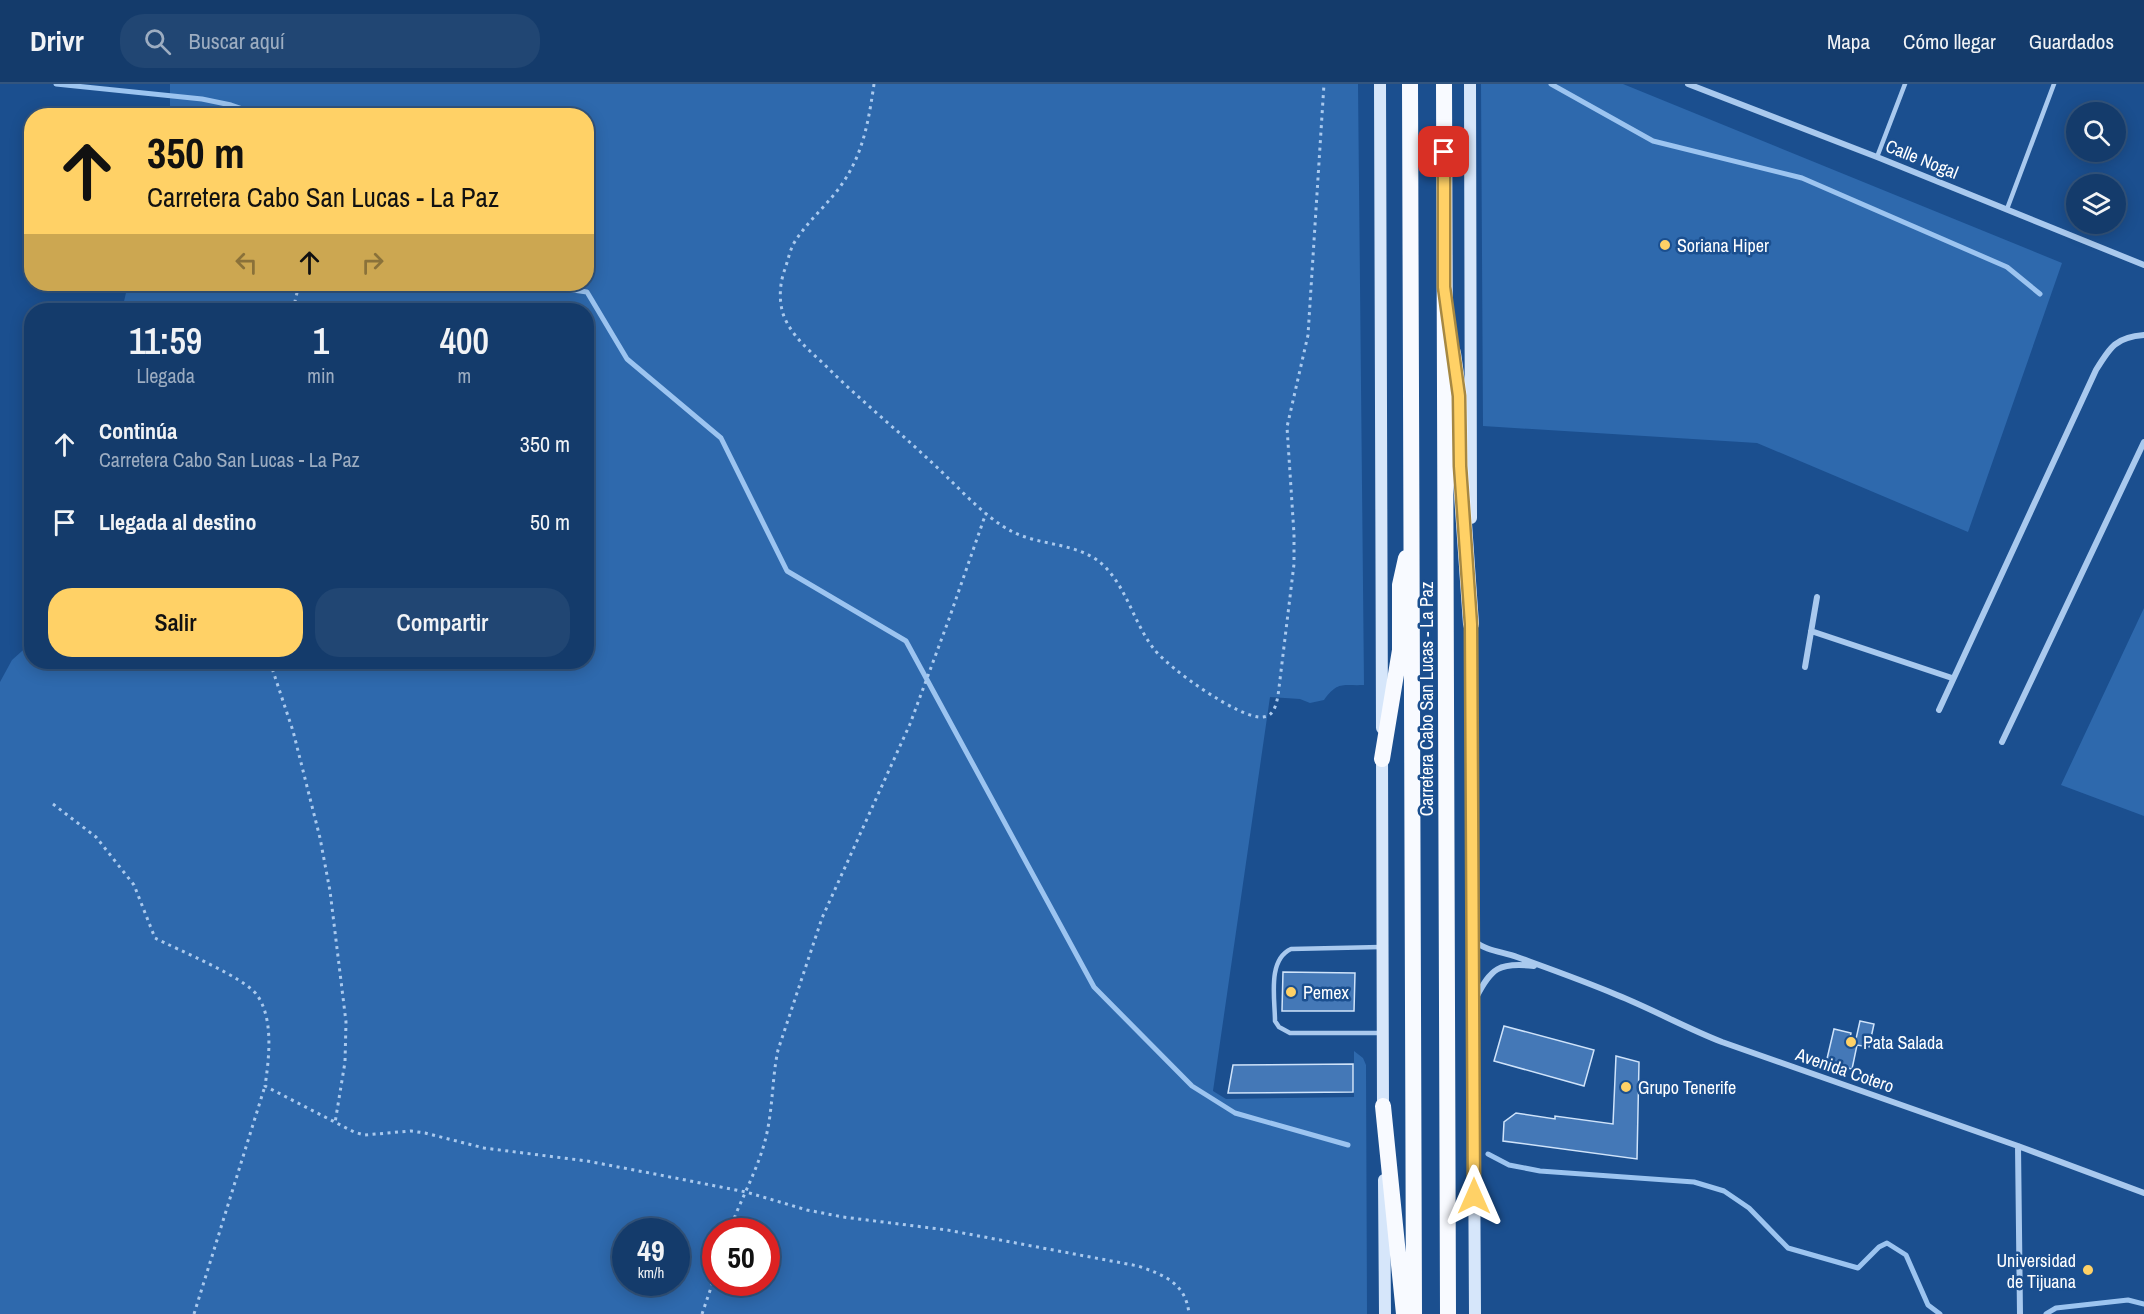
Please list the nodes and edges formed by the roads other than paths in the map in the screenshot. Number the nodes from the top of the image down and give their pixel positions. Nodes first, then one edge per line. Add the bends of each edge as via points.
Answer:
1 (1380, 84) edge
2 (1410, 84) edge
3 (1444, 84) edge
4 (1470, 84) edge
5 (1905, 84) edge
6 (2054, 84) edge
7 (1693, 85) edge
8 (1877, 157) junction
9 (2007, 209) junction
10 (2144, 265) edge
11 (1444, 287) junction
12 (2144, 335) edge
13 (2144, 442) edge
14 (1413, 528) junction
15 (1817, 597) dead end
16 (1471, 624) junction
17 (1811, 631) junction
18 (1805, 667) dead end
19 (1952, 678) junction
20 (1939, 710) dead end
21 (2002, 742) dead end
22 (1382, 759) junction
23 (1473, 933) junction
24 (1383, 947) junction
25 (1540, 967) junction
26 (1473, 1003) junction
27 (1383, 1033) junction
28 (1383, 1106) junction
29 (2018, 1146) junction
30 (2144, 1193) edge
31 (1385, 1314) edge
32 (1404, 1314) edge
33 (1414, 1314) edge
34 (1448, 1314) edge
35 (1475, 1314) edge
36 (2020, 1314) edge

1 - 22 main road
2 - 14 highway, Carretera Cabo San Lucas - La Paz
3 - 11 highway, Carretera Cabo San Lucas - La Paz
4 - 16 main road
5 - 8 lane
6 - 9 lane
7 - 8 street, Calle Nogal
8 - 9 street, Calle Nogal
9 - 10 street, Calle Nogal
11 - 16 highway via 1459,396
11 - 34 highway, Carretera Cabo San Lucas - La Paz
12 - 19 street via 2126,336 2113,346 2096,370
13 - 21 street
14 - 22 highway via 1400,585 1400,650
14 - 33 highway, Carretera Cabo San Lucas - La Paz
15 - 17 street
16 - 23 main road
17 - 18 street
17 - 19 street
19 - 20 street
22 - 24 main road
23 - 25 street, Avenida Cotero via 1481,945
23 - 26 main road
24 - 27 main road
24 - 27 lane via 1291,949 1278,959 1275,972 1275,1021 1284,1031
25 - 26 street via 1515,965 1494,971
25 - 29 street, Avenida Cotero via 1616,994 1694,1032
26 - 35 main road
27 - 28 main road
28 - 31 main road
28 - 32 highway
29 - 30 street, Avenida Cotero
29 - 36 street

